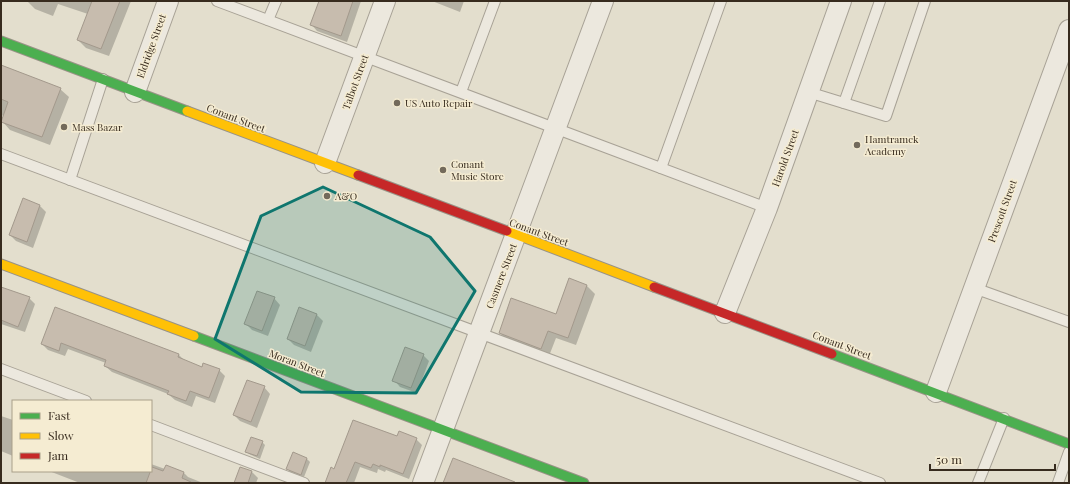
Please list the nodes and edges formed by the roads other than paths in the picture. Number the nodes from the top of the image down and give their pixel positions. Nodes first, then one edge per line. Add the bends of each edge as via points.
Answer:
1 (168, 1) edge
2 (217, 1) edge
3 (276, 1) edge
4 (385, 1) edge
5 (495, 1) edge
6 (603, 1) edge
7 (721, 1) edge
8 (841, 1) edge
9 (880, 1) edge
10 (925, 1) edge
11 (268, 20) junction
12 (1069, 30) edge
13 (1, 41) edge
14 (364, 57) junction
15 (103, 79) junction
16 (135, 92) junction
17 (462, 92) junction
18 (808, 92) junction
19 (844, 103) junction
20 (556, 128) junction
21 (1, 154) edge
22 (325, 163) junction
23 (661, 168) junction
24 (70, 180) junction
25 (767, 208) junction
26 (516, 235) junction
27 (1, 264) edge
28 (974, 288) junction
29 (725, 313) junction
30 (1069, 322) edge
31 (479, 333) junction
32 (1, 369) edge
33 (936, 392) junction
34 (83, 400) edge
35 (1004, 418) junction
36 (152, 426) edge
37 (443, 430) junction
38 (1069, 444) edge
39 (1069, 452) edge
40 (304, 483) edge
41 (423, 483) edge
42 (584, 483) edge
43 (880, 483) edge
44 (978, 483) edge
45 (1058, 483) edge

1 - 16 street, Eldridge Street
2 - 11 lane
3 - 11 lane
4 - 14 street, Talbot Street
5 - 17 lane
6 - 20 street, Casmere Street
7 - 23 lane
8 - 18 street, Harold Street
9 - 19 lane
10 - 19 lane via 886,116
11 - 14 lane
12 - 28 street, Prescott Street
13 - 15 main road, Conant Street
14 - 17 lane
14 - 22 street, Talbot Street
15 - 16 main road, Conant Street
15 - 24 lane
16 - 22 main road, Conant Street
17 - 20 lane
18 - 19 lane
18 - 25 street, Harold Street
20 - 23 lane
20 - 26 street, Casmere Street
21 - 24 lane
22 - 26 main road, Conant Street
23 - 25 lane
24 - 31 lane
25 - 29 street, Harold Street
26 - 29 main road, Conant Street
26 - 31 street, Casmere Street
27 - 37 main road, Moran Street
28 - 30 lane
28 - 33 street, Prescott Street
29 - 33 main road, Conant Street
31 - 37 street, Casmere Street
31 - 43 lane
32 - 34 lane
33 - 35 main road, Conant Street
35 - 38 main road, Conant Street
35 - 44 lane
36 - 40 lane
37 - 41 street, Casmere Street
37 - 42 main road, Moran Street
39 - 45 lane

